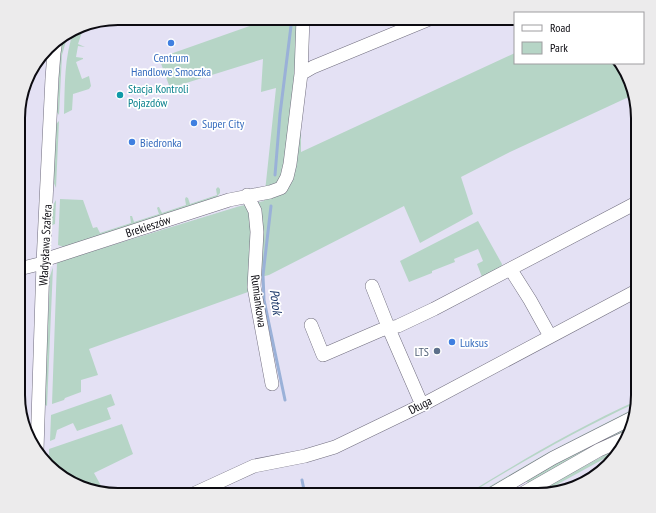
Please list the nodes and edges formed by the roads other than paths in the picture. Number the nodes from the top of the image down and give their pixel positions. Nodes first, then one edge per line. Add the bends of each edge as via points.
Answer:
1 (303, 25) edge
2 (415, 25) edge
3 (54, 50) edge
4 (301, 74) junction
5 (250, 195) junction
6 (631, 206) edge
7 (44, 262) junction
8 (25, 267) edge
9 (511, 270) junction
10 (372, 286) dead end
11 (631, 294) edge
12 (311, 325) dead end
13 (389, 329) junction
14 (550, 336) junction
15 (272, 384) dead end
16 (422, 404) junction
17 (628, 420) edge
18 (620, 441) edge
19 (37, 442) edge
20 (206, 488) edge
21 (512, 488) edge
22 (532, 488) edge

1 - 4 street
2 - 4 street
3 - 7 street, Władysława Szafera
4 - 5 street, Brekieszów via 287,177 280,188
5 - 7 street, Brekieszów
5 - 15 street, Rumiankowa via 257,232 254,287
6 - 9 street
7 - 8 street, Brekieszów
7 - 19 street, Władysława Szafera
9 - 13 street
9 - 14 street
10 - 13 street
11 - 14 street, Długa
12 - 13 street via 323,355
13 - 16 street
14 - 16 street, Długa
16 - 20 street, Długa via 335,447 254,466
17 - 21 street via 559,455
18 - 22 street

